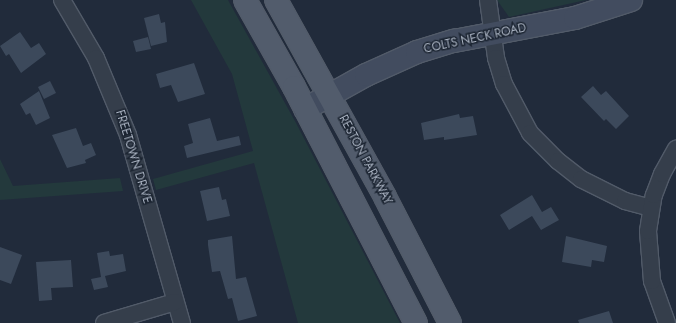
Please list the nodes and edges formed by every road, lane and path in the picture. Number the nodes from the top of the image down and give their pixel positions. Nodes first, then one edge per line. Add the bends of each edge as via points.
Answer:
1 (62, 0) edge
2 (245, 0) edge
3 (276, 0) edge
4 (488, 0) edge
5 (631, 0) edge
6 (491, 33) junction
7 (330, 95) junction
8 (305, 109) junction
9 (676, 149) edge
10 (651, 208) junction
11 (176, 302) junction
12 (104, 323) edge
13 (182, 323) edge
14 (416, 323) edge
15 (450, 323) edge
16 (667, 323) edge

1 - 11 street, FREETOWN DRIVE via 96,58 125,128
2 - 8 main road
3 - 7 main road, RESTON PARKWAY
4 - 6 street
5 - 6 street, COLTS NECK ROAD via 581,16
6 - 7 street, COLTS NECK ROAD via 417,52
6 - 10 street via 504,84 530,133 541,147 581,179 606,193
7 - 8 street, COLTS NECK ROAD
7 - 15 main road, RESTON PARKWAY
8 - 14 main road
9 - 10 street via 662,174
10 - 16 street via 649,259 654,288
11 - 12 street
11 - 13 street, FREETOWN DRIVE

